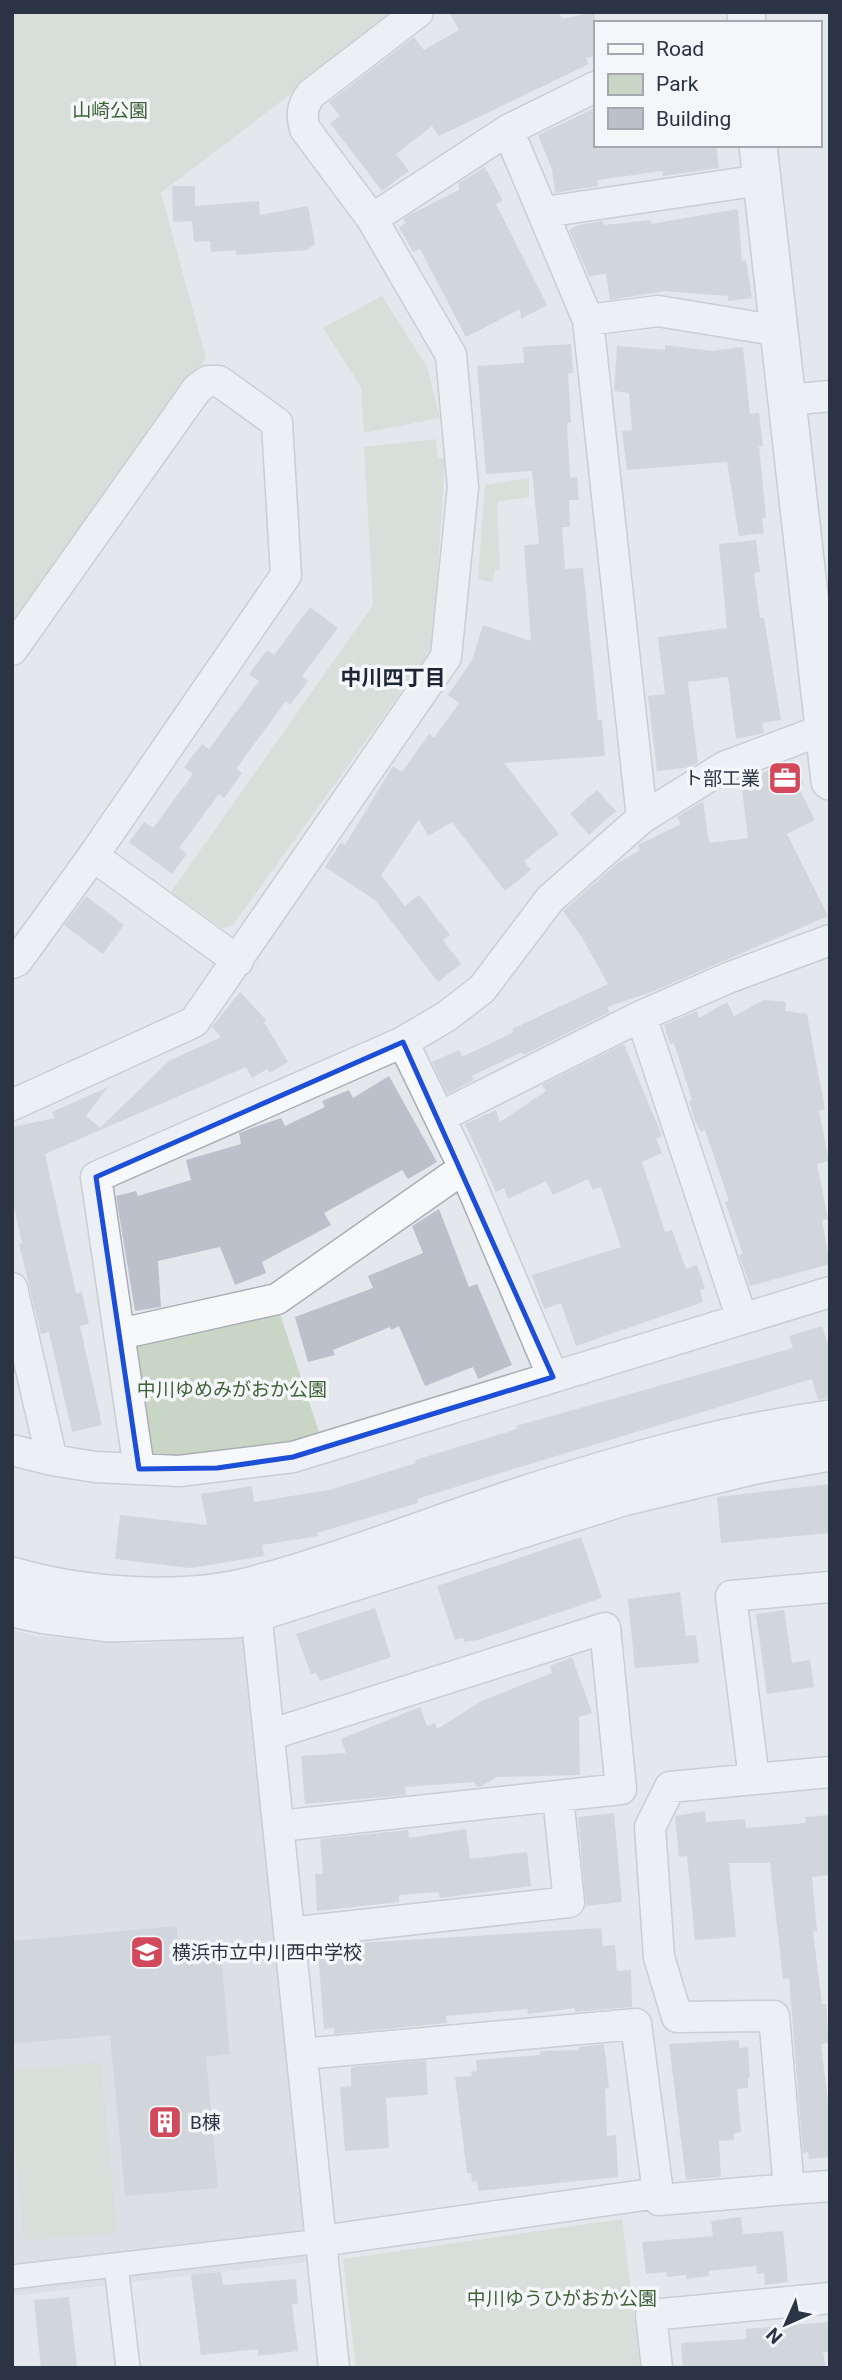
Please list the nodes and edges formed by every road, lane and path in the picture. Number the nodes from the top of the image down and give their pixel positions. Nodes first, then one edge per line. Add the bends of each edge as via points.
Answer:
1 (418, 12) edge
2 (594, 88) edge
3 (509, 131) junction
4 (760, 162) edge
5 (545, 212) junction
6 (372, 219) junction
7 (588, 320) junction
8 (780, 331) junction
9 (830, 396) edge
10 (788, 400) junction
11 (12, 650) edge
12 (822, 730) junction
13 (830, 781) edge
14 (642, 818) junction
15 (93, 856) junction
16 (830, 940) edge
17 (237, 961) junction
18 (12, 963) edge
19 (641, 1016) junction
20 (403, 1042) junction
21 (12, 1105) edge
22 (440, 1117) junction
23 (464, 1168) junction
24 (12, 1288) edge
25 (830, 1292) edge
26 (742, 1319) junction
27 (120, 1334) junction
28 (553, 1377) junction
29 (830, 1419) edge
30 (12, 1450) edge
31 (830, 1452) edge
32 (52, 1460) junction
33 (139, 1469) junction
34 (12, 1576) edge
35 (830, 1587) edge
36 (255, 1600) junction
37 (12, 1608) edge
38 (269, 1735) junction
39 (830, 1773) edge
40 (754, 1779) junction
41 (558, 1797) junction
42 (279, 1826) junction
43 (289, 1933) junction
44 (302, 2053) junction
45 (830, 2186) edge
46 (789, 2189) junction
47 (658, 2193) junction
48 (321, 2241) junction
49 (116, 2265) junction
50 (12, 2277) edge
51 (830, 2298) edge
52 (128, 2368) edge
53 (334, 2368) edge
54 (657, 2368) edge

1 - 6 street via 311,94 302,110 305,129
2 - 3 street
3 - 5 street
3 - 6 street
4 - 5 street
4 - 8 street
5 - 7 street
6 - 17 street via 451,355 463,487 446,657
7 - 8 street via 658,311
7 - 14 street
8 - 10 street
9 - 10 street
10 - 12 street
11 - 15 street via 197,389 208,381 219,381 277,423 286,575
12 - 13 street
12 - 14 street via 724,767
14 - 20 street via 550,899 482,989
15 - 17 street
15 - 18 street
16 - 19 street
17 - 21 street via 194,1022
19 - 22 street
19 - 26 street
20 - 22 street
20 - 27 street via 96,1177
22 - 23 street
23 - 27 street via 277,1299
23 - 28 street
24 - 32 street
25 - 26 street
26 - 28 street
27 - 33 street
28 - 33 street via 293,1457 217,1468
29 - 36 street via 757,1430 614,1466
30 - 32 street
31 - 36 street via 623,1497
32 - 33 street
34 - 36 street via 130,1595
35 - 40 street via 731,1596
36 - 37 street via 172,1622 109,1623
36 - 38 street
38 - 41 street via 605,1628 621,1789
38 - 42 street
39 - 40 street
40 - 46 street via 670,1787 650,1827 659,1957 677,2017 774,2016
41 - 42 street
41 - 43 street via 569,1902
42 - 43 street
43 - 44 street
44 - 47 street via 636,2024
44 - 48 street
45 - 46 street
46 - 47 street via 659,2200
47 - 48 street
48 - 49 street
48 - 53 street
49 - 50 street
49 - 52 street
51 - 54 street via 651,2315

